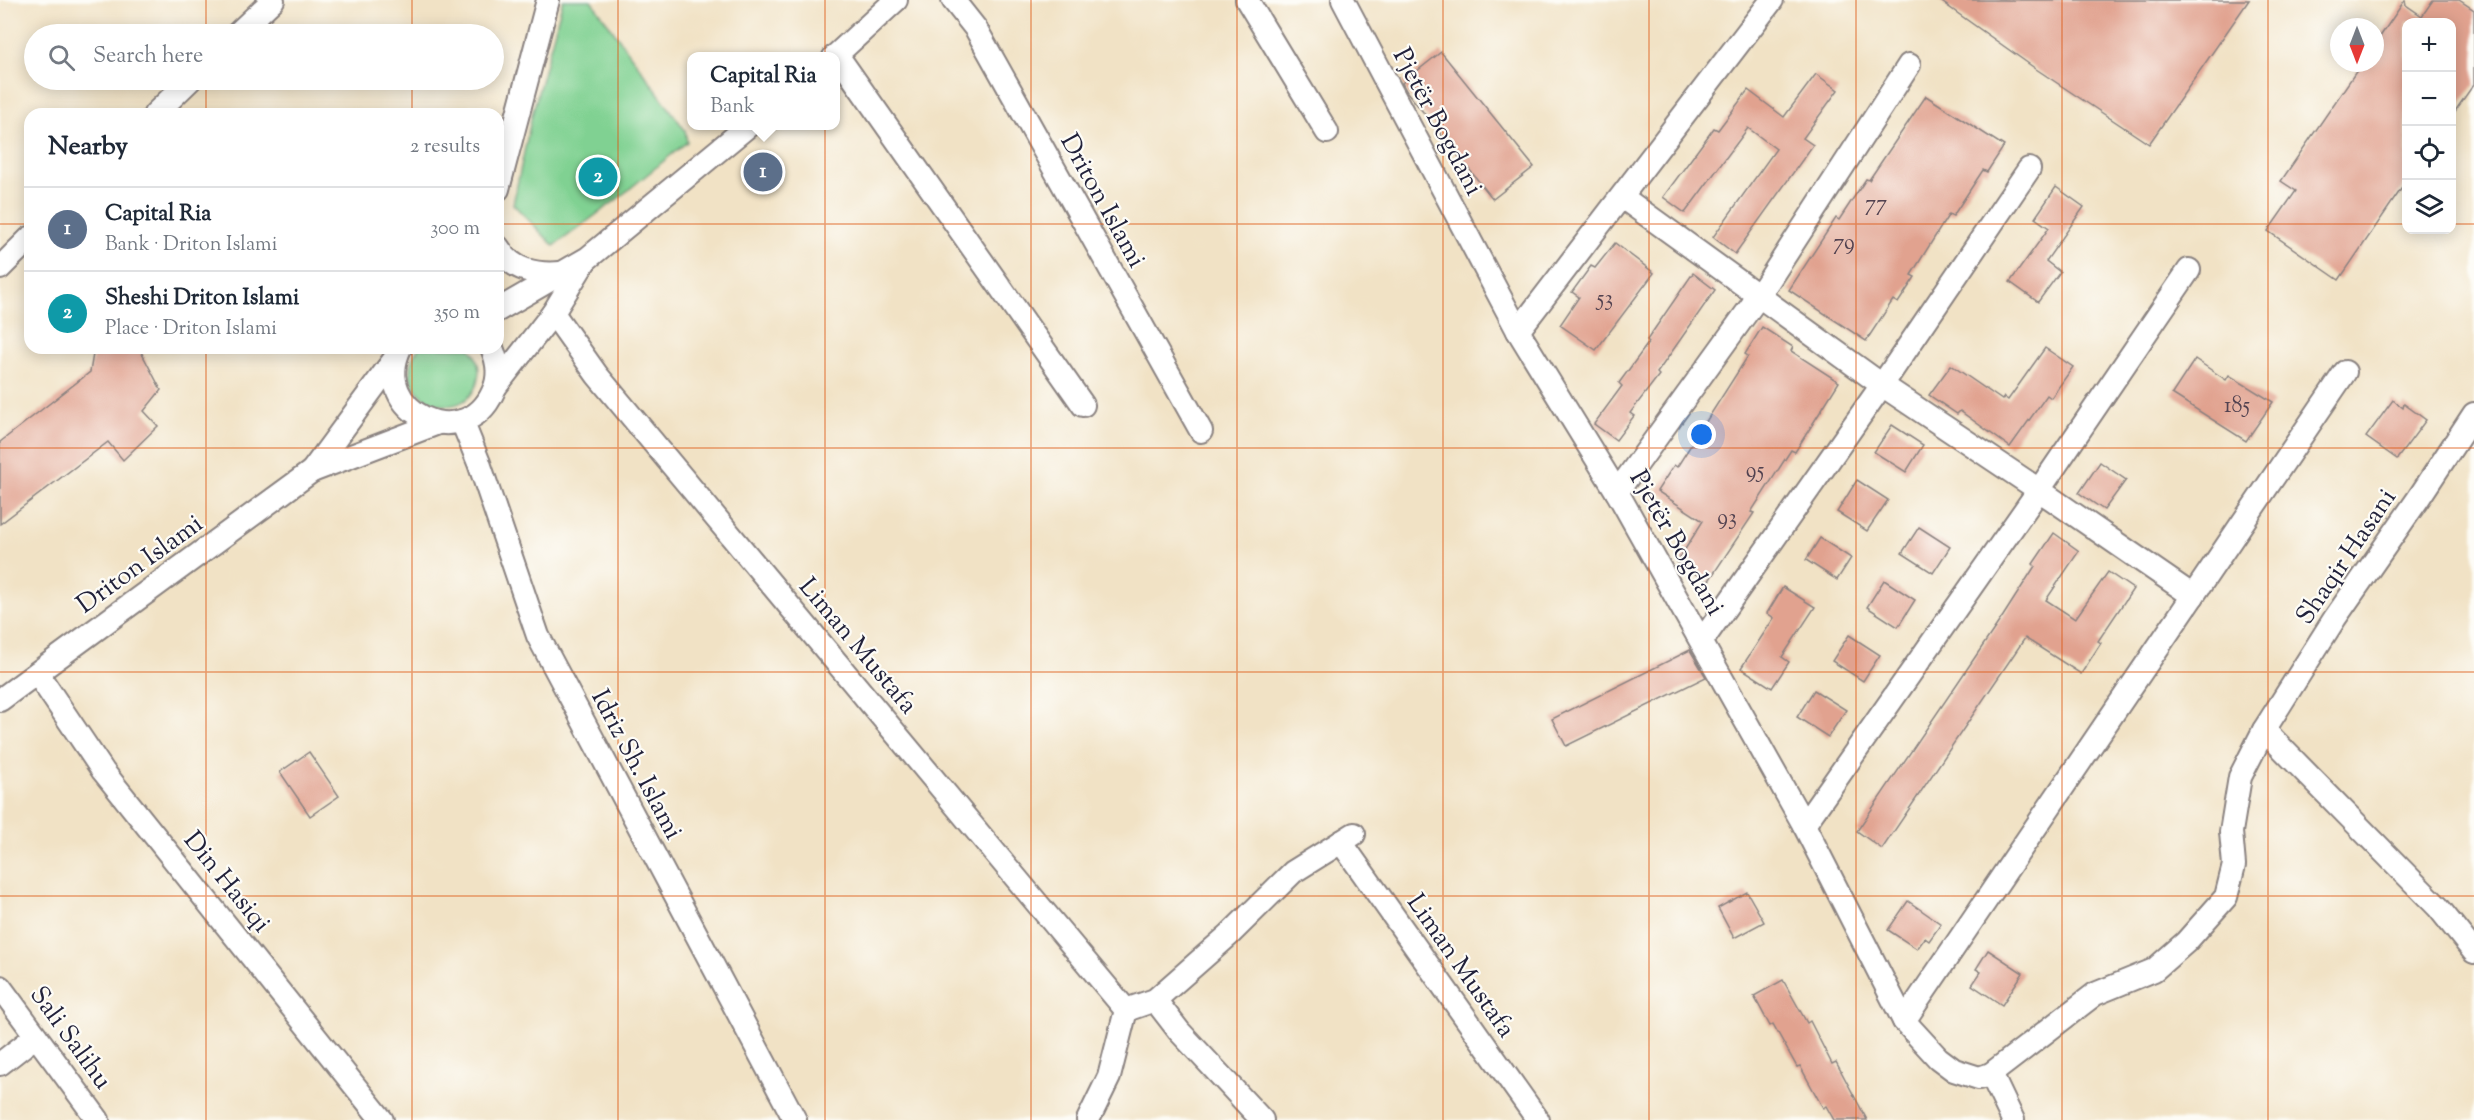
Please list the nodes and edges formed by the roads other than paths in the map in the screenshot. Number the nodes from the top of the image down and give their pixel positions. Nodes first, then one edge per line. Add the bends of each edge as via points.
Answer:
1 (273, 0) edge
2 (548, 0) edge
3 (896, 0) edge
4 (953, 0) edge
5 (1247, 0) edge
6 (1343, 0) edge
7 (1772, 0) edge
8 (248, 24) edge
9 (839, 52) edge
10 (840, 63) edge
11 (1909, 65) dead end
12 (180, 90) edge
13 (161, 108) edge
14 (743, 130) edge
15 (1327, 132) dead end
16 (504, 166) edge
17 (2029, 169) dead end
18 (1623, 196) junction
19 (24, 244) edge
20 (504, 255) edge
21 (588, 258) junction
22 (0, 268) edge
23 (2189, 270) dead end
24 (563, 272) junction
25 (1758, 297) junction
26 (504, 306) edge
27 (553, 312) junction
28 (1518, 331) junction
29 (397, 354) edge
30 (398, 354) edge
31 (494, 354) edge
32 (2345, 372) dead end
33 (496, 386) junction
34 (1882, 386) junction
35 (1083, 405) dead end
36 (2474, 414) edge
37 (462, 420) junction
38 (438, 423) junction
39 (1201, 431) dead end
40 (312, 471) junction
41 (2039, 489) junction
42 (1617, 492) junction
43 (2193, 596) junction
44 (1702, 641) junction
45 (37, 673) junction
46 (0, 700) edge
47 (2264, 730) junction
48 (1803, 825) junction
49 (2474, 952) edge
50 (0, 987) edge
51 (1155, 1000) junction
52 (1126, 1010) junction
53 (1904, 1021) junction
54 (36, 1036) junction
55 (0, 1064) edge
56 (1991, 1074) junction
57 (98, 1120) edge
58 (382, 1120) edge
59 (795, 1120) edge
60 (1088, 1120) edge
61 (1262, 1120) edge
62 (1538, 1120) edge
63 (2013, 1120) edge

1 - 8 street
2 - 16 street
3 - 9 street
4 - 39 street, Driton Islami via 976,29
5 - 15 street
6 - 28 street, Pjetër Bogdani
7 - 18 street
10 - 35 street
11 - 25 street
12 - 13 street
14 - 21 street, Driton Islami
17 - 34 street
18 - 25 street
18 - 28 street
19 - 22 street
20 - 24 street via 524,271 542,275
21 - 24 street, Driton Islami
21 - 27 street, Driton Islami
23 - 41 street
24 - 26 street, Driton Islami
25 - 34 street
25 - 42 street
27 - 33 street, Driton Islami
27 - 52 street, Liman Mustafa via 597,375
28 - 42 street, Pjetër Bogdani
29 - 40 street, Driton Islami
30 - 38 street, Driton Islami via 393,372 402,400 424,419
31 - 33 street via 498,371
32 - 43 street
33 - 37 street, Driton Islami via 480,411
34 - 41 street
34 - 44 street
36 - 47 street, Shaqir Hasani
37 - 38 street, Driton Islami
37 - 59 street, Idriz Sh. Islami via 538,636
38 - 40 street, Driton Islami
40 - 45 street, Driton Islami
41 - 43 street
41 - 48 street
42 - 44 street, Pjetër Bogdani
43 - 53 street
44 - 48 street, Pjetër Bogdani
45 - 46 street, Driton Islami
45 - 58 street, Din Hasiqi via 103,771
47 - 49 street via 2438,908
47 - 56 street, Shaqir Hasani via 2240,777 2231,832 2234,865 2226,897 2186,942 2154,970 2095,994
48 - 53 street, Pjetër Bogdani
50 - 54 street, Sali Salihu
51 - 52 street, Liman Mustafa
51 - 61 street
51 - 62 street, Liman Mustafa via 1293,872 1348,838
52 - 60 street via 1109,1077
53 - 56 street, Pjetër Bogdani via 1954,1070 1979,1078
54 - 55 street
54 - 57 street, Sali Salihu
56 - 63 street

